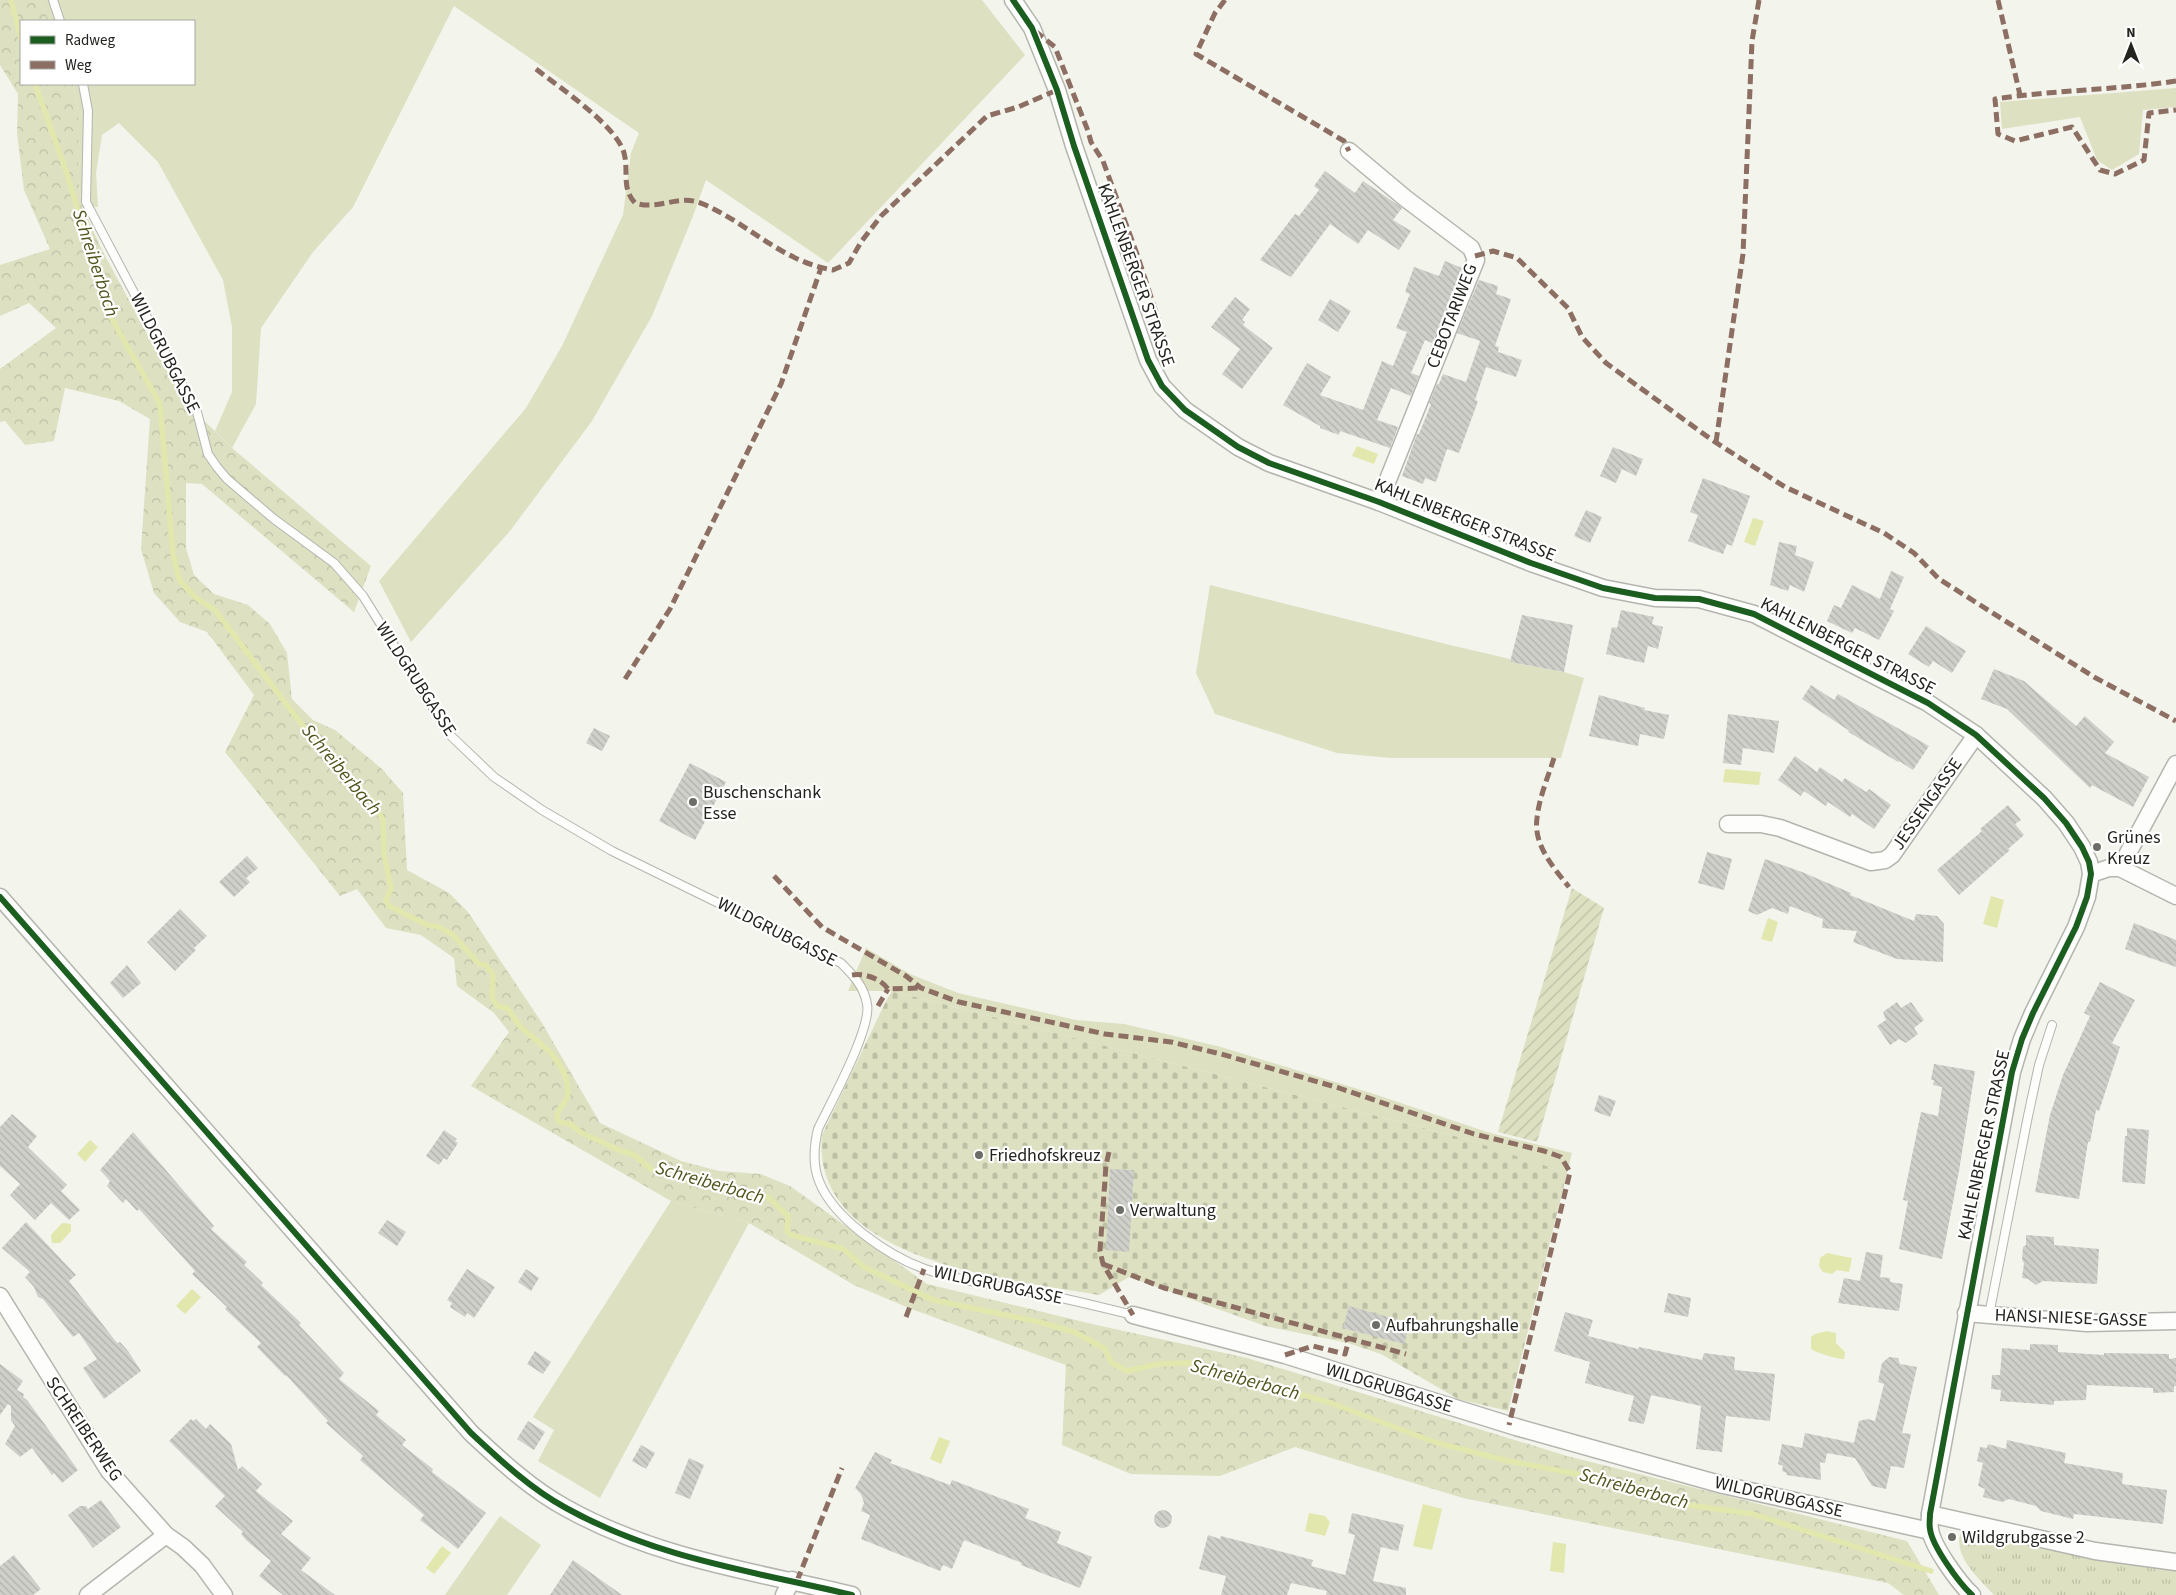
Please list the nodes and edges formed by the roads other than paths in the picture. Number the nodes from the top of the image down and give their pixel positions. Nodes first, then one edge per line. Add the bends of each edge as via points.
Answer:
1 (53, 0) edge
2 (1013, 0) edge
3 (60, 20) edge
4 (83, 85) edge
5 (1349, 151) dead end
6 (1379, 502) junction
7 (1976, 735) junction
8 (2176, 764) edge
9 (1728, 824) dead end
10 (2120, 868) junction
11 (2091, 874) junction
12 (2176, 896) edge
13 (0, 897) edge
14 (2052, 1025) dead end
15 (0, 1296) edge
16 (1966, 1313) junction
17 (1132, 1315) joint
18 (1989, 1315) junction
19 (2176, 1321) edge
20 (1930, 1514) junction
21 (1930, 1531) junction
22 (166, 1535) junction
23 (2176, 1562) edge
24 (788, 1588) edge
25 (88, 1595) edge
26 (224, 1595) edge
27 (852, 1595) edge
28 (1972, 1595) edge

1 - 3 lane
2 - 6 street, KAHLENBERGER STRASSE via 1032,28 1050,73 1138,333 1162,386 1185,410 1238,447 1269,463
4 - 17 lane, WILDGRUBGASSE via 88,111 86,202 193,404 208,454 222,473 274,519 334,563 363,596 450,735 494,777 612,851 841,963 859,982 868,1005 866,1028 814,1144 818,1180 832,1203 858,1229 888,1251 924,1269
5 - 6 street, CEBOTARIWEG via 1471,248 1476,256
6 - 7 street, KAHLENBERGER STRASSE via 1531,564 1603,588 1655,598 1699,600 1754,614 1928,703
7 - 9 street, JESSENGASSE via 1892,855 1885,860 1870,862 1780,828 1761,824
7 - 11 street, KAHLENBERGER STRASSE via 2066,822 2082,847
8 - 10 street
10 - 11 street
10 - 12 street
11 - 16 street, KAHLENBERGER STRASSE via 2087,897 2076,926 2033,1013 2012,1072
13 - 24 street via 452,1411 499,1459 566,1508 643,1544
14 - 18 lane via 2028,1116
15 - 22 street, SCHREIBERWEG via 109,1471
16 - 18 street, HANSI-NIESE-GASSE
16 - 20 street, KAHLENBERGER STRASSE
17 - 21 street, WILDGRUBGASSE via 1285,1355 1516,1427 1723,1485
18 - 19 street, HANSI-NIESE-GASSE via 2087,1323
20 - 21 street, KAHLENBERGER STRASSE
20 - 23 street via 2095,1551
21 - 28 street, KAHLENBERGER STRASSE via 1961,1585
22 - 25 street
22 - 26 street, SCHREIBERWEG via 202,1565
24 - 27 street

